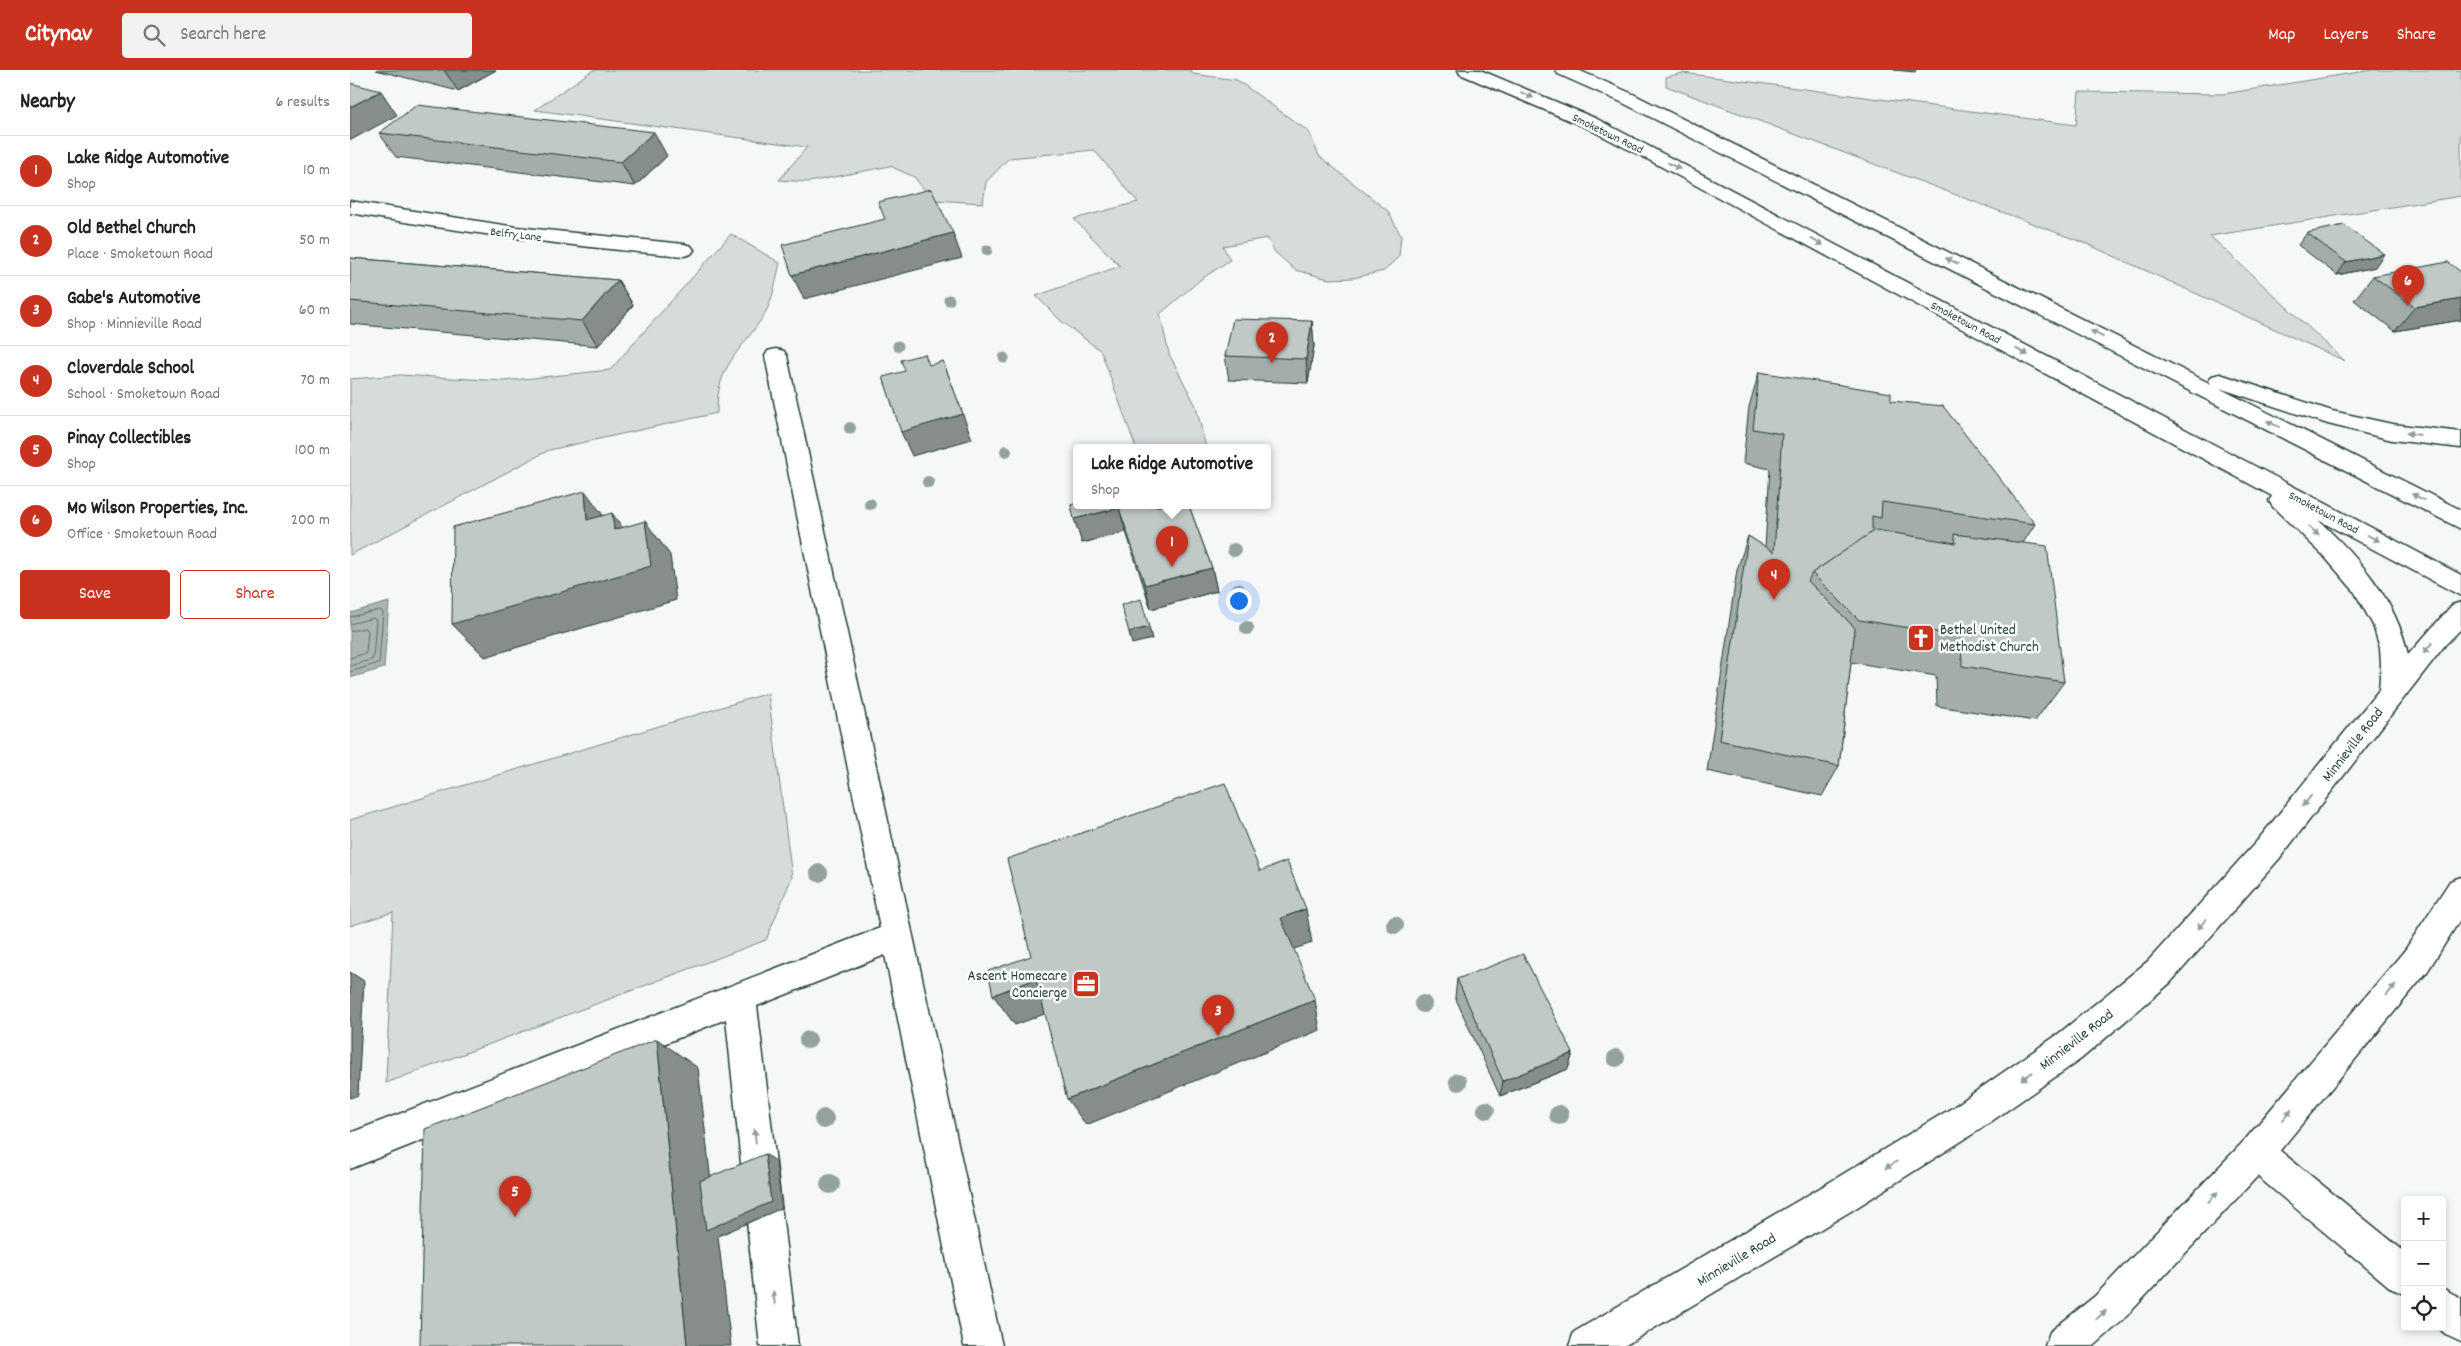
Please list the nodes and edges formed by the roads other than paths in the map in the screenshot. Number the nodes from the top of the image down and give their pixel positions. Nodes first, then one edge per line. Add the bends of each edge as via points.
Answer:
1 (1466, 70) edge
2 (1564, 70) edge
3 (350, 207) edge
4 (684, 250) dead end
5 (2122, 347) junction
6 (776, 356) dead end
7 (2461, 440) edge
8 (2252, 474) junction
9 (2461, 520) edge
10 (2461, 586) edge
11 (2461, 612) edge
12 (2392, 694) junction
13 (2461, 891) edge
14 (897, 936) junction
15 (740, 999) junction
16 (435, 1118) junction
17 (350, 1151) edge
18 (2256, 1152) junction
19 (434, 1154) edge
20 (2401, 1273) edge
21 (2446, 1310) edge
22 (2461, 1323) edge
23 (780, 1346) edge
24 (983, 1346) edge
25 (1588, 1346) edge
26 (2064, 1346) edge

1 -> 8 main road, Smoketown Road via 1591,123
5 -> 2 main road via 1627,98
3 - 4 main road, Belfry Lane via 468,228 584,243
7 -> 5 main road via 2392,432 2328,417
9 -> 5 main road
6 - 14 main road
8 -> 10 main road, Smoketown Road
8 -> 12 main road via 2333,549 2364,586 2384,622 2393,648
11 -> 12 main road, Minnieville Road
12 -> 25 main road, Minnieville Road via 2268,850 2159,972 2070,1047 1964,1120
18 -> 13 main road via 2416,961
14 - 15 main road
14 - 24 main road
15 - 16 main road
23 -> 15 main road
16 - 17 main road
16 - 19 main road
18 - 20 main road
26 -> 18 main road via 2108,1309
21 - 22 main road

